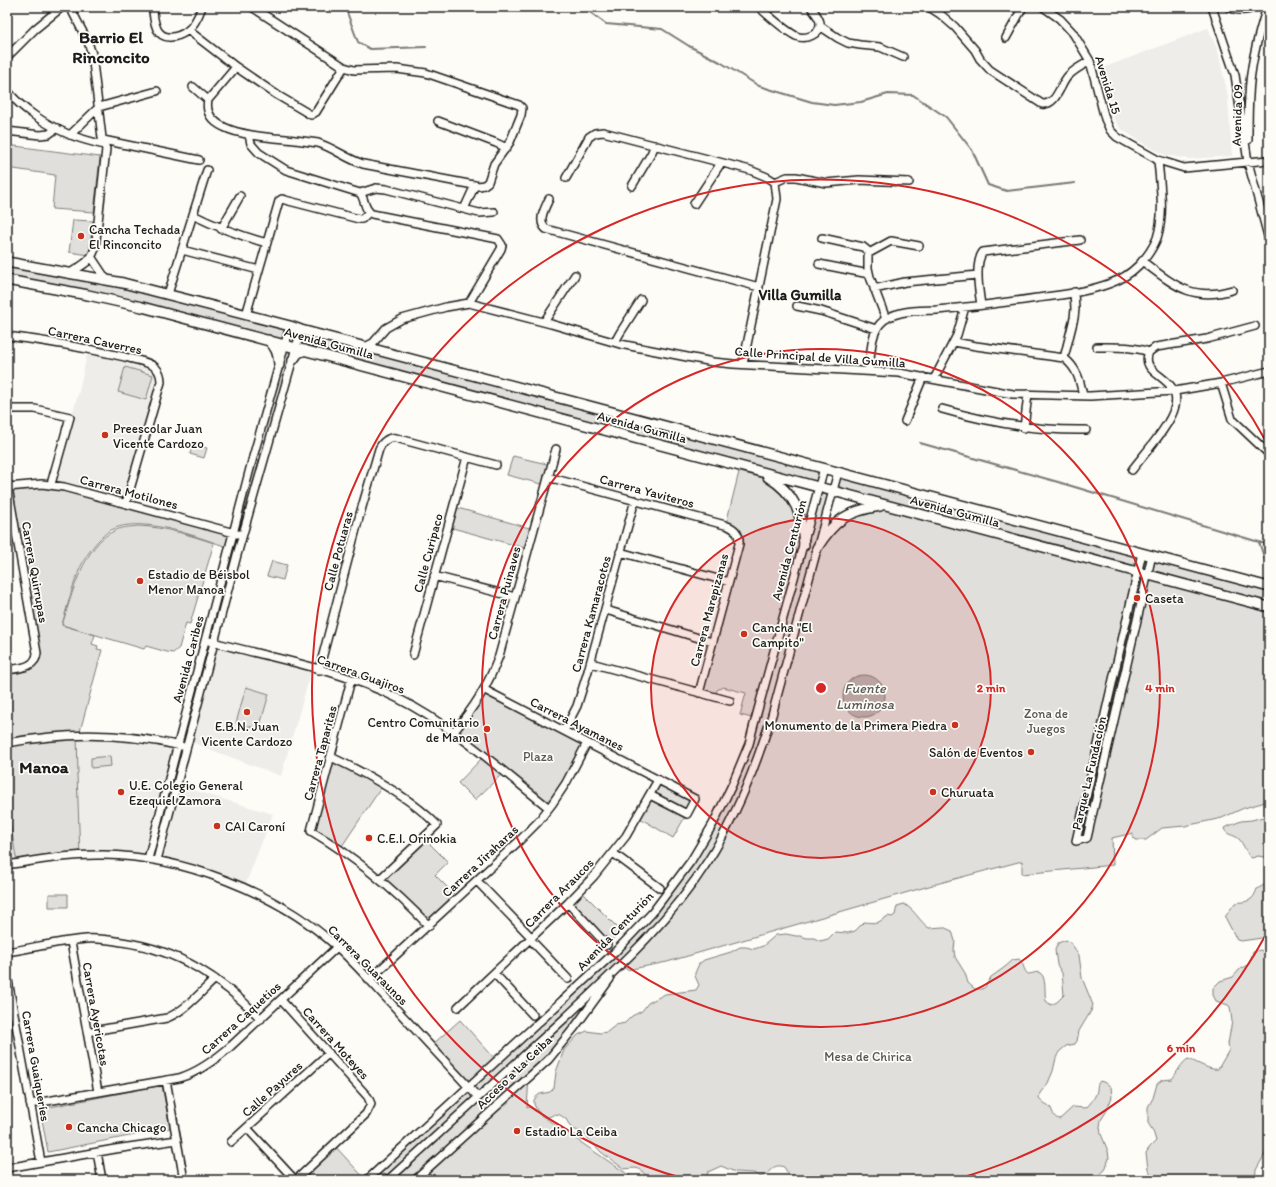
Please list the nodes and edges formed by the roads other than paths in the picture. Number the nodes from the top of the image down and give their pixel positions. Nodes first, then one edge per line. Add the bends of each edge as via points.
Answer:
1 (62, 7) edge
2 (70, 7) edge
3 (153, 7) edge
4 (202, 7) edge
5 (252, 7) edge
6 (759, 7) edge
7 (811, 7) edge
8 (929, 7) edge
9 (1023, 7) edge
10 (1043, 7) edge
11 (1212, 7) edge
12 (1228, 7) edge
13 (1255, 7) edge
14 (1267, 7) edge
15 (820, 26) junction
16 (188, 30) junction
17 (1006, 38) dead end
18 (7, 56) edge
19 (903, 57) dead end
20 (1090, 61) junction
21 (236, 67) junction
22 (344, 67) junction
23 (193, 87) dead end
24 (7, 90) edge
25 (157, 92) dead end
26 (208, 100) junction
27 (99, 107) junction
28 (438, 121) dead end
29 (56, 128) junction
30 (7, 131) edge
31 (70, 135) junction
32 (249, 135) junction
33 (104, 143) junction
34 (655, 146) junction
35 (507, 148) junction
36 (198, 160) dead end
37 (1158, 160) junction
38 (1269, 160) edge
39 (1248, 162) junction
40 (721, 163) junction
41 (207, 170) dead end
42 (566, 178) dead end
43 (775, 182) junction
44 (909, 182) dead end
45 (475, 185) junction
46 (632, 186) dead end
47 (360, 193) junction
48 (240, 196) dead end
49 (549, 198) dead end
50 (694, 204) dead end
51 (464, 209) junction
52 (369, 212) junction
53 (494, 212) dead end
54 (193, 215) junction
55 (221, 228) junction
56 (822, 238) dead end
57 (1080, 240) dead end
58 (1269, 240) edge
59 (266, 244) junction
60 (919, 246) dead end
61 (182, 250) junction
62 (869, 253) junction
63 (92, 258) junction
64 (1142, 261) junction
65 (7, 262) edge
66 (819, 264) dead end
67 (259, 270) junction
68 (70, 273) junction
69 (869, 274) junction
70 (575, 275) dead end
71 (978, 275) junction
72 (106, 279) junction
73 (7, 280) edge
74 (759, 287) junction
75 (874, 290) junction
76 (1232, 290) dead end
77 (1074, 292) junction
78 (168, 294) junction
79 (641, 300) dead end
80 (469, 303) junction
81 (981, 305) junction
82 (797, 306) dead end
83 (965, 307) junction
84 (246, 315) junction
85 (886, 319) junction
86 (544, 322) junction
87 (290, 326) junction
88 (1255, 326) dead end
89 (876, 329) junction
90 (301, 330) junction
91 (381, 334) junction
92 (7, 336) edge
93 (268, 340) junction
94 (615, 342) junction
95 (954, 342) junction
96 (284, 344) junction
97 (365, 347) junction
98 (1097, 347) dead end
99 (301, 348) junction
100 (1149, 352) junction
101 (387, 353) junction
102 (1064, 358) junction
103 (293, 360) joint
104 (743, 364) junction
105 (279, 365) junction
106 (869, 370) junction
107 (1269, 371) edge
108 (923, 377) junction
109 (934, 379) junction
110 (1221, 383) junction
111 (1175, 391) junction
112 (1028, 394) junction
113 (1083, 396) junction
114 (7, 409) edge
115 (942, 409) dead end
116 (905, 421) dead end
117 (1024, 428) junction
118 (1086, 430) dead end
119 (556, 449) dead end
120 (1269, 454) edge
121 (467, 457) junction
122 (496, 465) dead end
123 (824, 468) junction
124 (1132, 470) dead end
125 (760, 472) junction
126 (838, 472) junction
127 (548, 477) junction
128 (51, 484) junction
129 (7, 487) edge
130 (819, 488) junction
131 (832, 492) junction
132 (635, 500) junction
133 (126, 503) junction
134 (885, 506) junction
135 (234, 532) junction
136 (738, 533) joint
137 (243, 535) junction
138 (804, 545) junction
139 (817, 548) junction
140 (620, 552) junction
141 (1142, 553) junction
142 (1152, 555) junction
143 (1138, 573) junction
144 (434, 576) junction
145 (1148, 576) junction
146 (729, 582) junction
147 (1269, 587) edge
148 (515, 597) junction
149 (1269, 607) edge
150 (606, 610) junction
151 (205, 640) junction
152 (214, 642) junction
153 (712, 642) junction
154 (413, 655) dead end
155 (591, 663) junction
156 (7, 670) edge
157 (319, 670) junction
158 (351, 680) junction
159 (484, 690) junction
160 (699, 692) junction
161 (730, 701) dead end
162 (564, 731) junction
163 (454, 733) junction
164 (7, 743) edge
165 (587, 744) junction
166 (178, 745) junction
167 (186, 747) junction
168 (331, 757) junction
169 (658, 780) junction
170 (650, 795) junction
171 (549, 808) junction
172 (613, 854) junction
173 (148, 859) junction
174 (157, 860) junction
175 (7, 865) edge
176 (380, 879) junction
177 (477, 880) junction
178 (660, 888) dead end
179 (568, 903) junction
180 (429, 926) junction
181 (531, 938) junction
182 (71, 942) junction
183 (607, 945) dead end
184 (337, 947) junction
185 (7, 952) edge
186 (617, 969) junction
187 (494, 973) junction
188 (7, 975) edge
189 (215, 979) junction
190 (568, 979) dead end
191 (370, 980) junction
192 (281, 1000) junction
193 (458, 1007) dead end
194 (533, 1015) dead end
195 (261, 1019) junction
196 (15, 1020) junction
197 (7, 1022) edge
198 (87, 1032) junction
199 (329, 1053) junction
200 (166, 1080) junction
201 (469, 1087) junction
202 (98, 1092) junction
203 (478, 1097) junction
204 (30, 1104) junction
205 (247, 1128) junction
206 (177, 1140) junction
207 (231, 1142) dead end
208 (97, 1152) junction
209 (41, 1162) junction
210 (7, 1168) edge
211 (102, 1180) edge
212 (184, 1180) edge
213 (296, 1180) edge
214 (367, 1180) edge
215 (388, 1180) edge
216 (414, 1180) edge

1 - 18 street
2 - 27 street via 92,54
3 - 16 street via 159,32 164,37 174,37
4 - 16 street
5 - 22 street
6 - 15 street via 798,37 811,36
7 - 15 street via 819,19
8 - 20 street via 955,27 990,70 1042,104 1050,103 1067,77
9 - 17 street
10 - 20 street, Avenida 15 via 1060,19 1073,33
11 - 39 street, Avenida 09 via 1235,75
12 - 13 street via 1244,11
14 - 39 street, Avenida 09 via 1251,75
15 - 19 street via 848,43 880,47
16 - 21 street
20 - 37 street, Avenida 15 via 1104,119 1110,130 1117,137
21 - 22 street via 311,115 316,112
21 - 26 street
22 - 35 street via 354,70 426,73 519,105 522,108 522,115
23 - 26 street
24 - 29 street via 25,109
25 - 27 street
26 - 32 street via 209,111 216,122 237,133
27 - 31 street
27 - 33 street
28 - 35 street
29 - 30 street via 49,134 40,135
29 - 31 street
31 - 33 street
32 - 45 street via 318,143 363,164
32 - 47 street via 251,144 259,153 286,170
33 - 36 street
33 - 63 street via 106,149
34 - 40 street
34 - 42 street via 603,132 595,133 590,137
34 - 46 street
35 - 45 street via 494,164 486,184
37 - 39 street, Avenida 15 via 1184,168
37 - 64 street via 1160,225 1151,251
38 - 39 street, Avenida 15
39 - 58 street
40 - 43 street via 767,176
40 - 50 street
41 - 54 street
43 - 44 street via 787,177 796,177 826,183 858,180
43 - 74 street via 777,199
45 - 51 street
47 - 51 street via 376,188 386,189
47 - 52 street
48 - 55 street
49 - 74 street via 541,220 546,229
51 - 53 street via 479,213
52 - 59 street via 359,219 282,199 278,204
52 - 80 street via 381,217 498,239 502,249
54 - 55 street
54 - 61 street
55 - 59 street
56 - 62 street via 863,248
57 - 71 street via 984,251 980,255
59 - 67 street
60 - 62 street via 891,241
61 - 67 street
61 - 78 street
62 - 69 street
63 - 68 street
63 - 72 street
64 - 76 street via 1171,283 1194,293 1219,294
64 - 77 street via 1128,274 1111,283
65 - 68 main road, Avenida Gumilla
66 - 69 street
67 - 84 street
68 - 72 main road, Avenida Gumilla
69 - 75 street
70 - 86 street
71 - 75 street via 905,282
71 - 81 street
72 - 78 main road, Avenida Gumilla
73 - 93 main road, Avenida Gumilla via 142,307
74 - 104 street
75 - 85 street
77 - 81 street
77 - 102 street via 1074,318
78 - 84 main road, Avenida Gumilla
79 - 94 street
80 - 86 street, Calle Principal de Villa Gumilla
80 - 91 street, Calle Principal de Villa Gumilla via 402,319
81 - 83 street
82 - 89 street
83 - 85 street via 906,313
83 - 95 street
84 - 87 main road, Avenida Gumilla
85 - 89 street
86 - 94 street, Calle Principal de Villa Gumilla
87 - 90 main road, Avenida Gumilla
87 - 96 street, Avenida Caribes
88 - 100 street via 1207,339 1156,347
89 - 106 street
90 - 97 main road, Avenida Gumilla
90 - 99 street
91 - 97 street, Calle Principal de Villa Gumilla
91 - 101 street via 379,343
92 - 133 street, Carrera Caverres via 96,350 148,363 157,368 161,382
93 - 96 main road, Avenida Gumilla
93 - 105 main road via 277,350
94 - 104 street, Calle Principal de Villa Gumilla via 713,362
95 - 102 street
95 - 109 street
96 - 99 main road, Avenida Gumilla
96 - 105 street, Avenida Caribes
97 - 101 main road, Avenida Gumilla
98 - 100 street via 1133,348
99 - 103 main road
99 - 125 main road, Avenida Gumilla
100 - 111 street via 1149,367
101 - 123 main road, Avenida Gumilla
102 - 113 street via 1077,373
103 - 137 street, Avenida Caribes
104 - 106 street, Calle Principal de Villa Gumilla
105 - 135 street, Avenida Caribes
106 - 108 street, Calle Principal de Villa Gumilla
107 - 110 street, Calle Principal de Villa Gumilla
108 - 109 street, Calle Principal de Villa Gumilla
108 - 116 street
109 - 112 street, Calle Principal de Villa Gumilla via 1013,394
110 - 111 street, Calle Principal de Villa Gumilla
110 - 120 street via 1232,419
111 - 113 street, Calle Principal de Villa Gumilla
111 - 124 street via 1176,405 1168,421
112 - 113 street, Calle Principal de Villa Gumilla
112 - 117 street
114 - 128 street via 36,409 70,417
115 - 117 street
117 - 118 street
119 - 127 street, Carrera Puinaves
121 - 122 street
121 - 144 street, Calle Curipaco
121 - 157 street, Calle Potuaras via 396,438 386,440 381,445
123 - 126 main road, Avenida Gumilla
123 - 130 street, Avenida Centurión
125 - 130 main road, Avenida Gumilla
125 - 138 main road via 783,488 796,504
126 - 131 street, Avenida Centurión
126 - 141 main road, Avenida Gumilla
127 - 132 street, Carrera Yaviteros
127 - 148 street, Carrera Puinaves
128 - 129 street, Carrera Motilones
128 - 133 street, Carrera Motilones
129 - 156 street, Carrera Quirrupas via 36,653 35,660 30,665
130 - 131 main road, Avenida Gumilla
130 - 138 street, Avenida Centurión
131 - 134 main road, Avenida Gumilla
131 - 139 street, Avenida Centurión
132 - 136 street, Carrera Yaviteros via 725,525
132 - 140 street, Carrera Kamaracotos
133 - 135 street, Carrera Motilones
134 - 139 main road via 844,516 828,531
134 - 143 main road, Avenida Gumilla
135 - 137 street, Carrera Motilones
135 - 151 street, Avenida Caribes
136 - 146 street, Carrera Marepizanas via 740,539
137 - 152 street, Avenida Caribes
138 - 201 street, Avenida Centurión via 749,744 721,809 700,846 664,898 637,930
139 - 186 street, Avenida Centurión via 772,715 751,778 735,814 708,861 674,908
140 - 146 street
140 - 150 street, Carrera Kamaracotos
141 - 142 main road, Avenida Gumilla
141 - 143 street, Parque La Fundación
142 - 145 street, Parque La Fundación
142 - 147 main road, Avenida Gumilla
143 - 145 main road, Avenida Gumilla
143 - 145 street, Parque La Fundación via 1076,841 1087,838
144 - 148 street
144 - 154 street, Calle Curipaco
145 - 149 main road, Avenida Gumilla
146 - 153 street, Carrera Marepizanas
148 - 159 street, Carrera Puinaves via 499,656
150 - 153 street
150 - 155 street, Carrera Kamaracotos
151 - 152 street, Carrera Guajiros
151 - 166 street, Avenida Caribes
152 - 157 street, Carrera Guajiros
152 - 167 street, Avenida Caribes
153 - 160 street, Carrera Marepizanas
155 - 160 street
155 - 162 street, Carrera Kamaracotos via 577,706
157 - 158 street, Carrera Guajiros
158 - 163 street, Carrera Guajiros via 408,704
158 - 168 street, Carrera Taparitas
159 - 162 street, Carrera Ayamanes
159 - 163 street, Carrera Puinaves
160 - 161 street
162 - 165 street, Carrera Ayamanes
163 - 171 street, Carrera Guajiros
164 - 166 street via 45,736 106,734
165 - 169 street, Carrera Ayamanes
165 - 171 street, Carrera Jiraharas
166 - 167 street
166 - 173 street, Avenida Caribes
167 - 174 street, Avenida Caribes
168 - 176 street, Carrera Taparitas via 311,831
168 - 176 street via 391,790 419,809 436,825
169 - 170 street, Carrera Araucos
169 - 170 street, Carrera Ayamanes via 695,799 687,814
170 - 172 street, Carrera Araucos
171 - 177 street, Carrera Jiraharas via 528,833
172 - 178 street
172 - 179 street, Carrera Araucos
173 - 174 street, Carrera Guaraunos
173 - 175 street, Carrera Guaraunos via 102,855 44,859
174 - 184 street, Carrera Guaraunos via 207,874 249,890 292,914
176 - 180 street
177 - 180 street, Carrera Jiraharas
177 - 181 street
179 - 181 street, Carrera Araucos
179 - 183 street
180 - 191 street, Carrera Jiraharas
181 - 187 street, Carrera Araucos
181 - 190 street
182 - 185 street
182 - 189 street via 103,939 147,946 189,962
182 - 198 street, Carrera Ayericotas
184 - 191 street, Carrera Guaraunos
184 - 192 street, Carrera Caquetios
186 - 203 street, Avenida Centurión
186 - 216 street, Acceso a La Ceiba via 548,1060
187 - 193 street, Carrera Araucos
187 - 194 street
188 - 196 street, Carrera Guaiqueríes
189 - 195 street
189 - 198 street via 187,1005 167,1018
191 - 201 street, Carrera Guaraunos
192 - 195 street, Carrera Caquetios
192 - 199 street, Carrera Moteyes
195 - 200 street, Carrera Caquetios via 213,1061 186,1075
196 - 197 street
196 - 204 street, Carrera Guaiqueríes
198 - 202 street, Carrera Ayericotas
199 - 205 street, Calle Payures
199 - 213 street, Carrera Moteyes via 368,1097 371,1104 366,1114
200 - 202 street, Carrera Caquetios
200 - 206 street
201 - 203 street, Carrera Guaraunos
201 - 214 street, Avenida Centurión
202 - 204 street, Carrera Caquetios
203 - 215 street, Avenida Centurión
204 - 209 street, Carrera Guaiqueríes
205 - 207 street, Calle Payures
205 - 213 street
206 - 208 street
206 - 212 street
208 - 209 street
208 - 211 street
209 - 210 street

